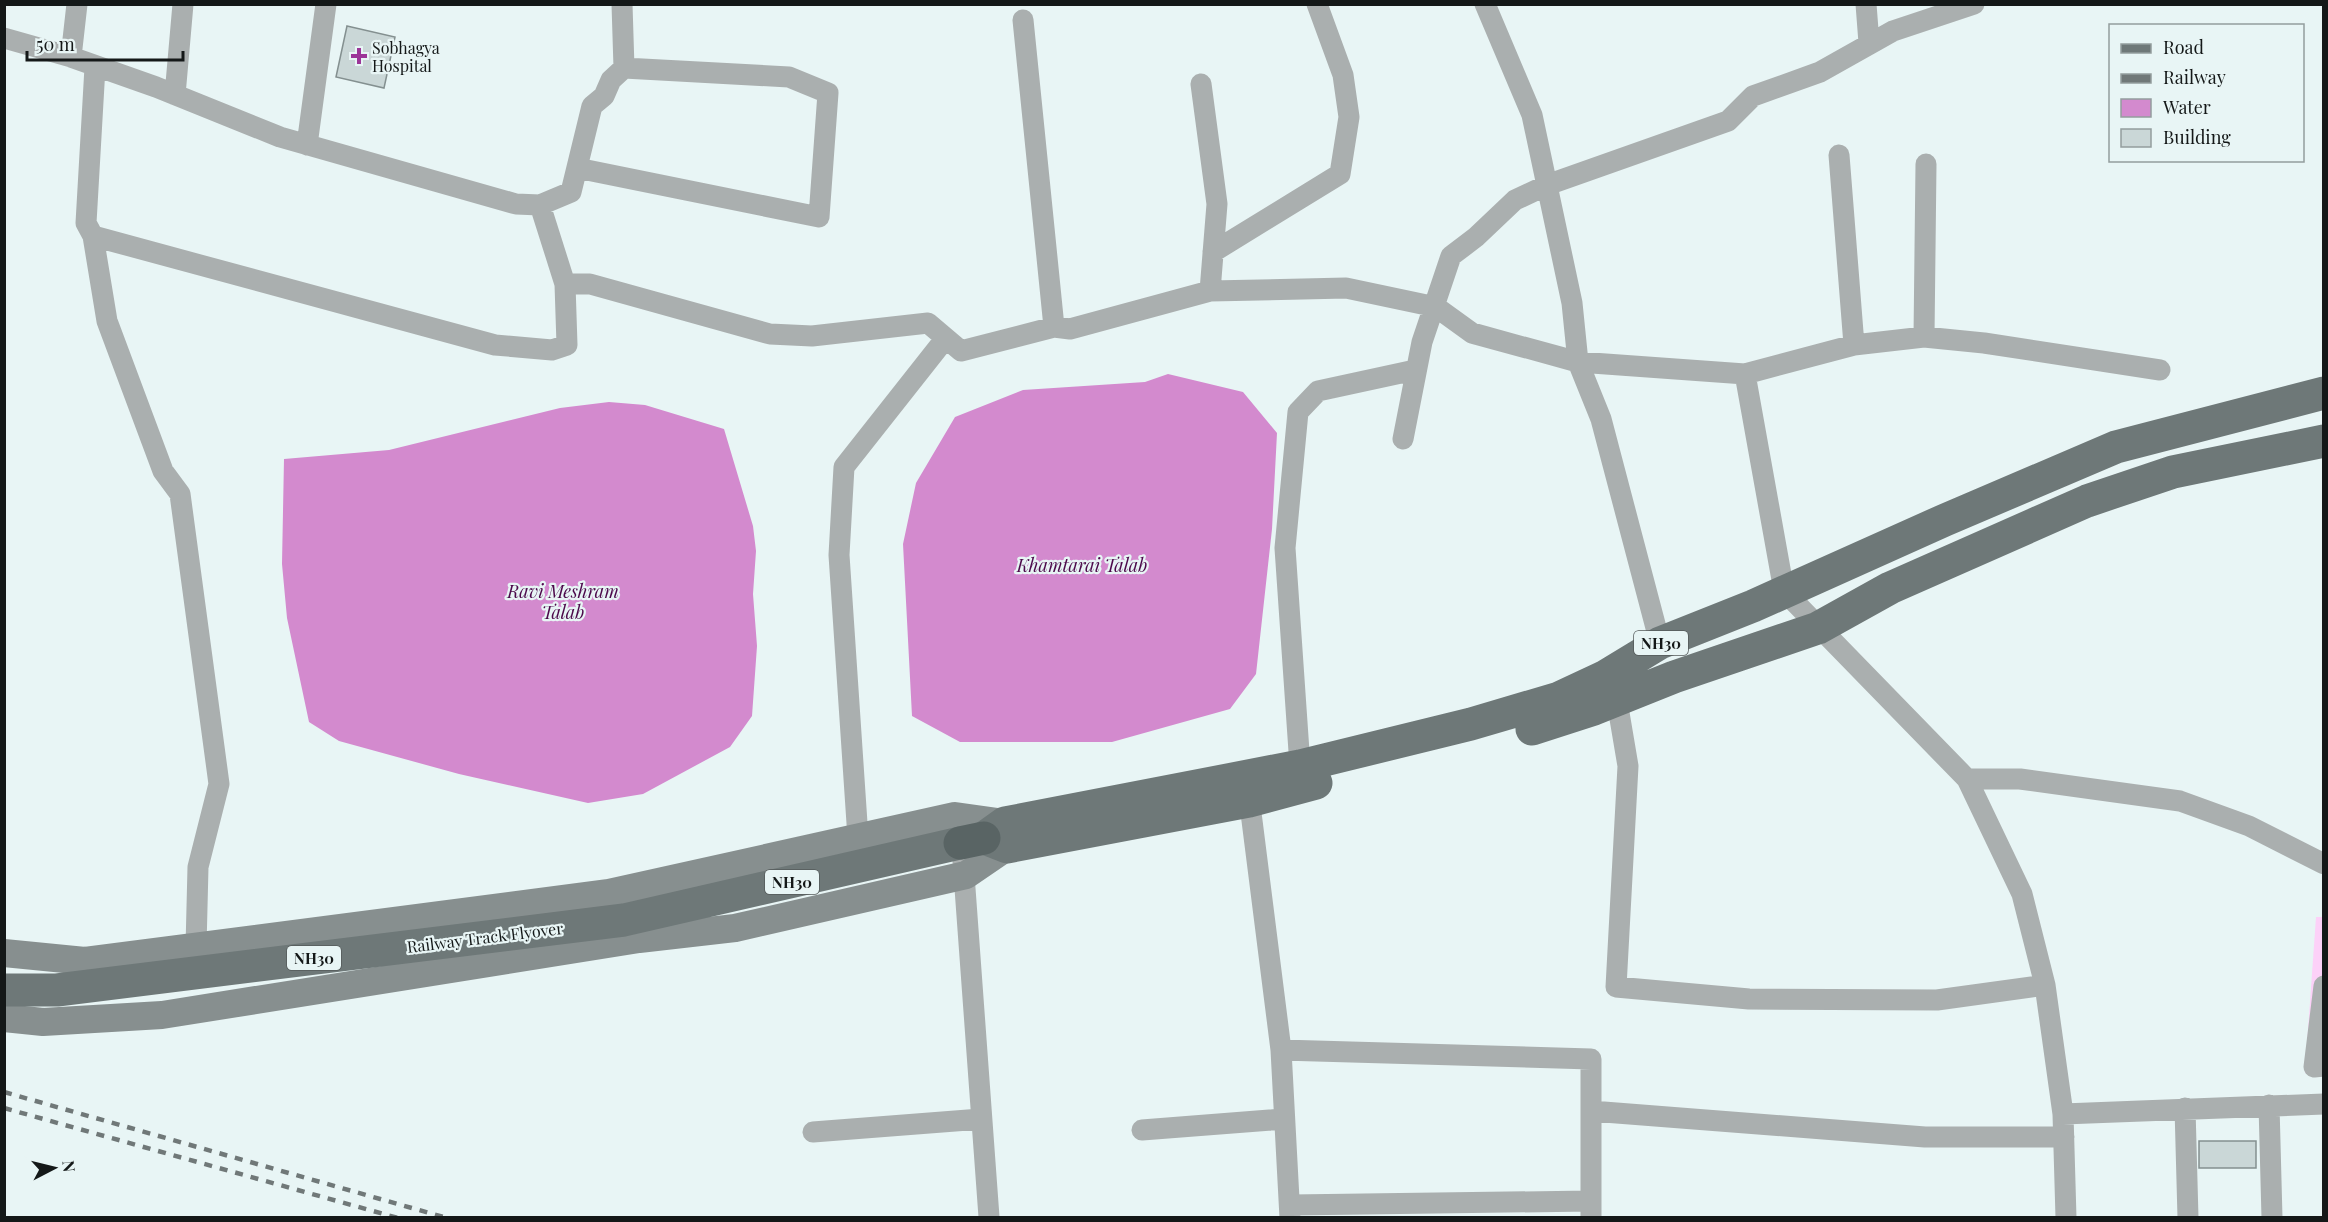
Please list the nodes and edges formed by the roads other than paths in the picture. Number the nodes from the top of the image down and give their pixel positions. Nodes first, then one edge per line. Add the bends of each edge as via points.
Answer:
1 (76, 4) edge
2 (183, 4) edge
3 (326, 4) edge
4 (622, 4) edge
5 (1317, 4) edge
6 (1485, 4) edge
7 (1866, 4) edge
8 (1974, 4) edge
9 (1023, 20) dead end
10 (4, 38) edge
11 (1869, 43) junction
12 (71, 57) junction
13 (95, 67) junction
14 (624, 68) junction
15 (1201, 84) dead end
16 (175, 95) junction
17 (307, 145) junction
18 (1839, 155) dead end
19 (1926, 164) dead end
20 (576, 168) junction
21 (1547, 185) junction
22 (540, 205) junction
23 (93, 236) junction
24 (1213, 252) junction
25 (565, 284) junction
26 (1210, 291) junction
27 (1436, 307) junction
28 (1054, 327) junction
29 (1924, 337) junction
30 (945, 339) junction
31 (1854, 345) junction
32 (1578, 362) junction
33 (1415, 370) junction
34 (2160, 370) dead end
35 (1745, 374) junction
36 (2324, 393) edge
37 (1403, 439) dead end
38 (2324, 441) edge
39 (1784, 591) junction
40 (1818, 628) junction
41 (1660, 643) junction
42 (1611, 689) junction
43 (1300, 766) junction
44 (1967, 779) junction
45 (1248, 789) junction
46 (982, 833) junction
47 (858, 838) junction
48 (2324, 864) edge
49 (966, 875) junction
50 (196, 947) junction
51 (4, 953) edge
52 (2045, 985) junction
53 (2324, 986) edge
54 (4, 990) edge
55 (4, 1018) edge
56 (1281, 1050) junction
57 (2324, 1066) edge
58 (2324, 1104) edge
59 (2269, 1105) junction
60 (2185, 1108) junction
61 (1591, 1112) junction
62 (2063, 1114) junction
63 (981, 1119) junction
64 (1283, 1119) junction
65 (1142, 1130) dead end
66 (813, 1132) dead end
67 (2064, 1137) junction
68 (1591, 1209) edge
69 (1290, 1211) edge
70 (989, 1217) edge
71 (2066, 1218) edge
72 (2188, 1218) edge
73 (2272, 1218) edge

1 - 12 street
2 - 16 street
3 - 17 street
4 - 14 street
5 - 24 street via 1343,75 1349,117 1340,174
6 - 21 street via 1532,115
7 - 11 street
8 - 11 street
9 - 28 street
10 - 12 street
11 - 21 street via 1820,72 1753,96 1728,121
12 - 13 street
13 - 16 street
13 - 23 street via 86,223
14 - 20 street via 592,106
14 - 20 street via 789,77 828,93 819,217
15 - 24 street via 1217,204
16 - 17 street
17 - 22 street via 516,204
18 - 31 street
19 - 29 street
20 - 22 street via 571,192
21 - 27 street via 1515,200 1451,256
21 - 32 street via 1572,303
22 - 25 street
23 - 25 street via 495,345 552,350 567,345
23 - 50 street via 107,321 164,471 180,494 219,784 198,867
24 - 26 street
25 - 30 street via 590,284 770,334 812,336 928,323
26 - 27 street via 1346,288
26 - 28 street via 1070,329
27 - 32 street via 1472,333
27 - 33 street
28 - 30 street via 961,351
29 - 31 street
29 - 34 street
30 - 47 street via 844,467 839,555
31 - 35 street
32 - 35 street
32 - 41 street via 1601,419
33 - 37 street
33 - 43 street via 1318,391 1298,412 1285,548
35 - 39 street
36 - 39 main road, NH30 via 2116,447
38 - 40 main road, NH30 via 2173,472 2087,501 1890,588
39 - 40 street
39 - 41 main road, NH30
40 - 42 main road, NH30 via 1674,677
40 - 44 street
41 - 42 main road, NH30
42 - 43 main road, NH30 via 1559,698
42 - 45 main road, NH30 via 1538,728
42 - 52 street via 1628,766 1616,987 1749,999 1937,1000
43 - 45 main road, NH30
44 - 48 street via 2020,779 2180,801 2249,826
44 - 52 street via 2022,894
45 - 46 main road, NH30
45 - 56 street
46 - 47 street
46 - 49 street
46 - 49 street
46 - 54 main road, Railway Track Flyover / NH30 via 624,920 57,990
47 - 50 street via 609,893
49 - 55 street via 735,928 639,939 174,1013 43,1022
49 - 63 street
50 - 51 street via 85,961
52 - 62 street
53 - 57 street via 2314,1067
56 - 61 street via 1591,1059
56 - 64 street
58 - 59 street
59 - 60 street
59 - 73 street
60 - 62 street
60 - 72 street
61 - 67 street via 1925,1137
61 - 68 street
62 - 67 street
63 - 66 street
63 - 70 street
64 - 65 street
64 - 69 street
67 - 71 street
68 - 69 street

